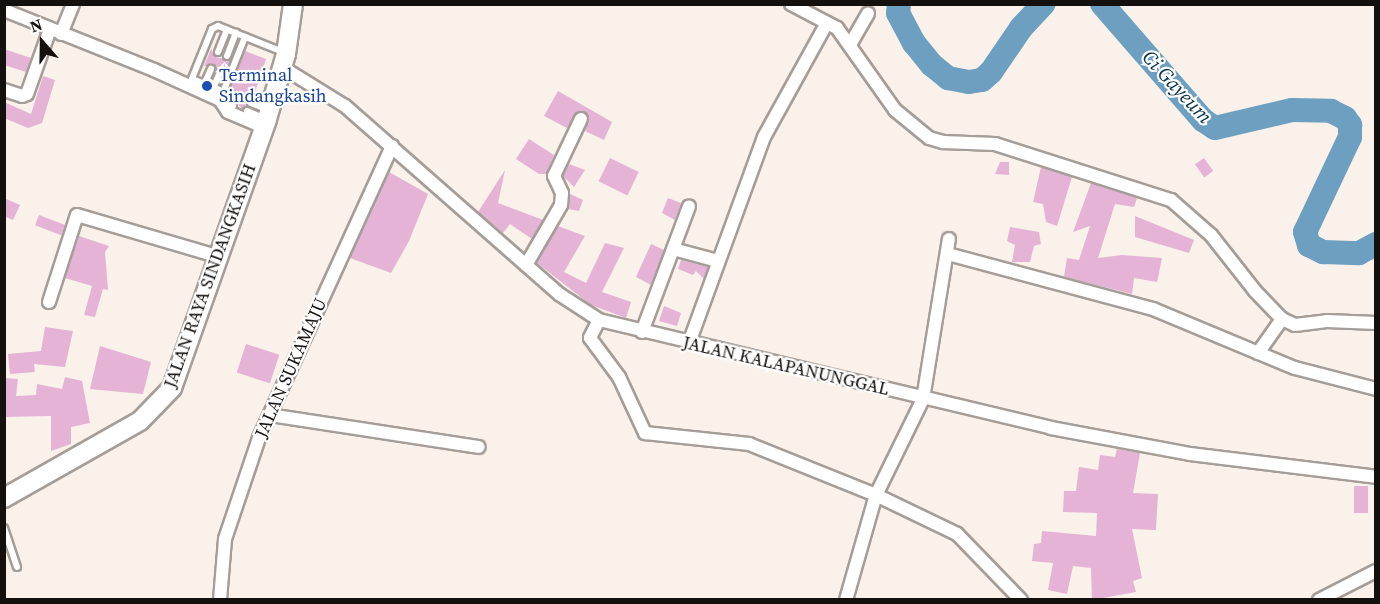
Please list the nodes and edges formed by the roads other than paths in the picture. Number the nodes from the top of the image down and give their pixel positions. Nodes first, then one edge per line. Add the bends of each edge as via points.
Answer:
1 (73, 4) edge
2 (293, 4) edge
3 (791, 4) edge
4 (4, 10) edge
5 (868, 14) dead end
6 (827, 23) junction
7 (227, 30) junction
8 (56, 32) junction
9 (236, 33) junction
10 (245, 37) junction
11 (851, 43) junction
12 (218, 52) dead end
13 (227, 56) dead end
14 (284, 60) junction
15 (211, 69) dead end
16 (220, 72) dead end
17 (204, 88) junction
18 (4, 90) edge
19 (237, 97) dead end
20 (251, 103) dead end
21 (233, 106) dead end
22 (247, 111) dead end
23 (267, 118) junction
24 (581, 119) dead end
25 (392, 146) junction
26 (689, 206) dead end
27 (949, 239) dead end
28 (673, 249) junction
29 (948, 254) junction
30 (220, 257) junction
31 (718, 261) junction
32 (526, 265) junction
33 (49, 302) dead end
34 (599, 320) junction
35 (1280, 322) junction
36 (1376, 323) edge
37 (642, 332) junction
38 (689, 343) junction
39 (1258, 353) junction
40 (1376, 389) edge
41 (922, 399) junction
42 (270, 415) junction
43 (479, 447) dead end
44 (1376, 477) edge
45 (876, 495) junction
46 (4, 498) edge
47 (4, 528) edge
48 (17, 567) dead end
49 (1376, 571) edge
50 (220, 600) edge
51 (846, 600) edge
52 (1021, 600) edge
53 (1319, 600) edge

1 - 8 street
2 - 14 main road, JALAN RAYA SINDANGKASIH
3 - 6 street
4 - 8 street
5 - 11 street
6 - 11 street
6 - 31 street via 764,137
7 - 9 lane
7 - 12 lane
7 - 17 lane via 218,26 212,29
8 - 17 street
8 - 18 street via 27,94
9 - 10 lane
9 - 13 lane
10 - 14 lane
10 - 17 lane
11 - 35 street via 895,110 935,140 995,144 1171,200 1211,235
14 - 23 main road, JALAN RAYA SINDANGKASIH
14 - 25 street, JALAN KALAPANUNGGAL
15 - 17 lane
16 - 17 lane
17 - 19 lane
17 - 21 lane
17 - 23 street via 228,112
20 - 23 lane
22 - 23 lane
23 - 30 main road, JALAN RAYA SINDANGKASIH
24 - 32 street via 554,176 562,193 561,205
25 - 32 street, JALAN KALAPANUNGGAL
25 - 42 street, JALAN SUKAMAJU
26 - 28 street
27 - 29 street
28 - 31 street
28 - 37 street
29 - 39 street via 1153,309
29 - 41 street
30 - 33 street via 77,215
30 - 46 main road, JALAN RAYA SINDANGKASIH via 178,374 160,404 123,432
31 - 38 street
32 - 34 street, JALAN KALAPANUNGGAL
34 - 37 street, JALAN KALAPANUNGGAL
34 - 45 street via 591,335 620,377 649,435 749,444
35 - 36 street
35 - 39 street
37 - 38 street, JALAN KALAPANUNGGAL
38 - 41 street, JALAN KALAPANUNGGAL
39 - 40 street via 1295,368
41 - 44 street, JALAN KALAPANUNGGAL via 1168,450
41 - 45 street
42 - 43 street
42 - 50 street, JALAN SUKAMAJU via 232,513
45 - 51 street
45 - 52 street via 957,534
47 - 48 lane
49 - 53 street

